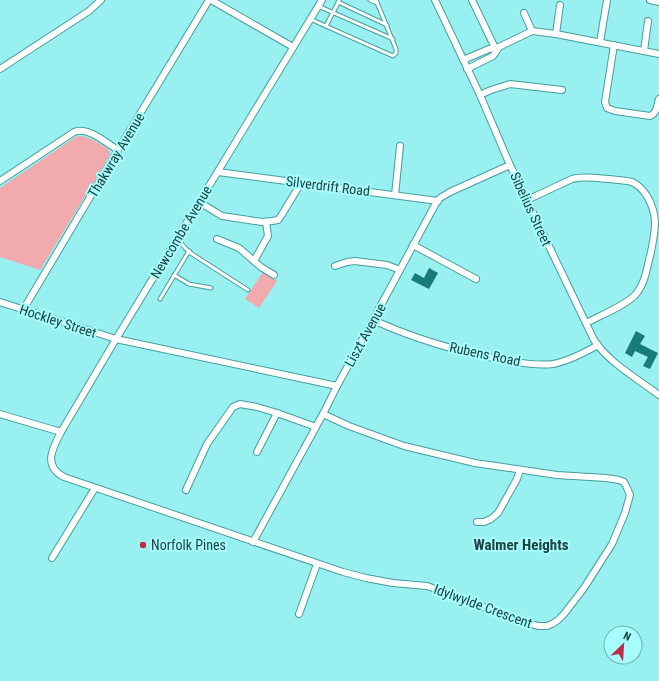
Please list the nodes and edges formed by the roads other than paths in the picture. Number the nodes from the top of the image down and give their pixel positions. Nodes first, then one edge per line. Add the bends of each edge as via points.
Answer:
1 (101, 0) edge
2 (210, 0) edge
3 (322, 0) edge
4 (370, 0) edge
5 (435, 0) edge
6 (472, 0) edge
7 (607, 0) edge
8 (650, 0) edge
9 (339, 1) edge
10 (376, 2) edge
11 (659, 2) edge
12 (560, 5) dead end
13 (318, 6) junction
14 (332, 12) junction
15 (524, 12) dead end
16 (310, 19) junction
17 (648, 21) dead end
18 (387, 25) junction
19 (326, 26) junction
20 (532, 31) junction
21 (556, 34) junction
22 (392, 39) junction
23 (600, 42) junction
24 (614, 45) junction
25 (293, 47) junction
26 (497, 49) junction
27 (644, 50) junction
28 (659, 54) edge
29 (463, 60) junction
30 (0, 69) edge
31 (467, 69) junction
32 (562, 90) dead end
33 (480, 95) junction
34 (659, 99) edge
35 (400, 146) dead end
36 (118, 150) junction
37 (510, 165) junction
38 (218, 172) junction
39 (0, 181) edge
40 (301, 182) junction
41 (395, 195) junction
42 (527, 200) junction
43 (438, 201) junction
44 (199, 202) junction
45 (266, 222) junction
46 (178, 238) junction
47 (217, 239) dead end
48 (412, 245) junction
49 (189, 251) junction
50 (254, 261) junction
51 (335, 266) dead end
52 (400, 270) junction
53 (174, 275) junction
54 (274, 275) dead end
55 (476, 279) dead end
56 (211, 288) dead end
57 (248, 290) dead end
58 (160, 299) dead end
59 (0, 302) edge
60 (23, 310) junction
61 (373, 320) junction
62 (586, 323) junction
63 (116, 339) junction
64 (598, 345) junction
65 (337, 386) junction
66 (659, 394) edge
67 (277, 412) junction
68 (0, 414) edge
69 (323, 414) junction
70 (316, 427) junction
71 (61, 432) junction
72 (257, 452) dead end
73 (53, 467) joint
74 (520, 470) junction
75 (95, 488) junction
76 (186, 490) dead end
77 (477, 522) dead end
78 (253, 542) junction
79 (52, 558) dead end
80 (317, 564) junction
81 (299, 614) dead end

1 - 30 street via 89,11
2 - 25 street
2 - 36 street, Thakwray Avenue
3 - 13 street, Newcombe Avenue
4 - 10 lane
5 - 29 street, Sibelius Street
6 - 26 street
7 - 23 street
8 - 11 street
9 - 14 lane
9 - 18 lane
10 - 18 lane
12 - 21 street
13 - 14 lane
13 - 16 street, Newcombe Avenue
14 - 19 lane
14 - 22 lane
15 - 20 street
16 - 19 lane
16 - 25 street, Newcombe Avenue
17 - 27 street
18 - 22 lane
19 - 22 lane via 393,56 396,49
20 - 21 street
20 - 26 street
21 - 23 street
23 - 24 street
24 - 27 street
24 - 34 street via 605,102 607,108 650,116 656,113
25 - 38 street, Newcombe Avenue
26 - 29 street via 489,49
26 - 31 street via 494,56
27 - 28 street
29 - 31 street, Sibelius Street
31 - 33 street, Sibelius Street
32 - 33 street via 510,84
33 - 37 street, Sibelius Street
35 - 41 street
36 - 39 street via 91,133 79,130
36 - 60 street, Thakwray Avenue
37 - 42 street, Sibelius Street
37 - 43 street, Liszt Avenue via 450,192
38 - 40 street, Silverdrift Road
38 - 44 street, Newcombe Avenue
40 - 41 street, Silverdrift Road
40 - 45 street via 278,220
41 - 43 street, Silverdrift Road
42 - 62 street, Sibelius Street
42 - 62 street via 572,179 591,177 634,183 644,191 652,205 656,217 655,232 639,290 625,303
43 - 48 street, Liszt Avenue
44 - 45 street via 222,216
44 - 46 street, Newcombe Avenue
45 - 50 street via 268,236
46 - 49 lane
46 - 63 street, Newcombe Avenue
47 - 50 street via 239,248
48 - 52 street, Liszt Avenue
48 - 55 street
49 - 53 lane
49 - 57 lane
50 - 54 street
51 - 52 street via 354,261 387,265
52 - 61 street, Liszt Avenue
53 - 56 lane via 189,284
53 - 58 lane
59 - 60 street, Hockley Street
60 - 63 street, Hockley Street
61 - 64 street, Rubens Road via 424,340 486,356 529,363 559,362
61 - 65 street, Liszt Avenue
62 - 64 street, Sibelius Street
63 - 65 street, Hockley Street
63 - 71 street, Newcombe Avenue
64 - 66 street, Sibelius Street via 614,362
65 - 69 street, Liszt Avenue
67 - 70 street
67 - 72 street
67 - 76 street via 243,404 234,407 207,444
68 - 71 street
69 - 70 street, Liszt Avenue
69 - 74 street, Idylwylde Crescent via 404,446 476,463
70 - 78 street, Liszt Avenue
71 - 73 street, Newcombe Avenue via 51,454
73 - 75 street, Idylwylde Crescent via 58,474
74 - 77 street via 498,513 491,519
74 - 80 street, Idylwylde Crescent via 619,480 624,482 630,495 612,544 584,588 564,614 552,624 532,625 427,586 366,578
75 - 78 street, Idylwylde Crescent
75 - 79 street
78 - 80 street, Idylwylde Crescent
80 - 81 street

